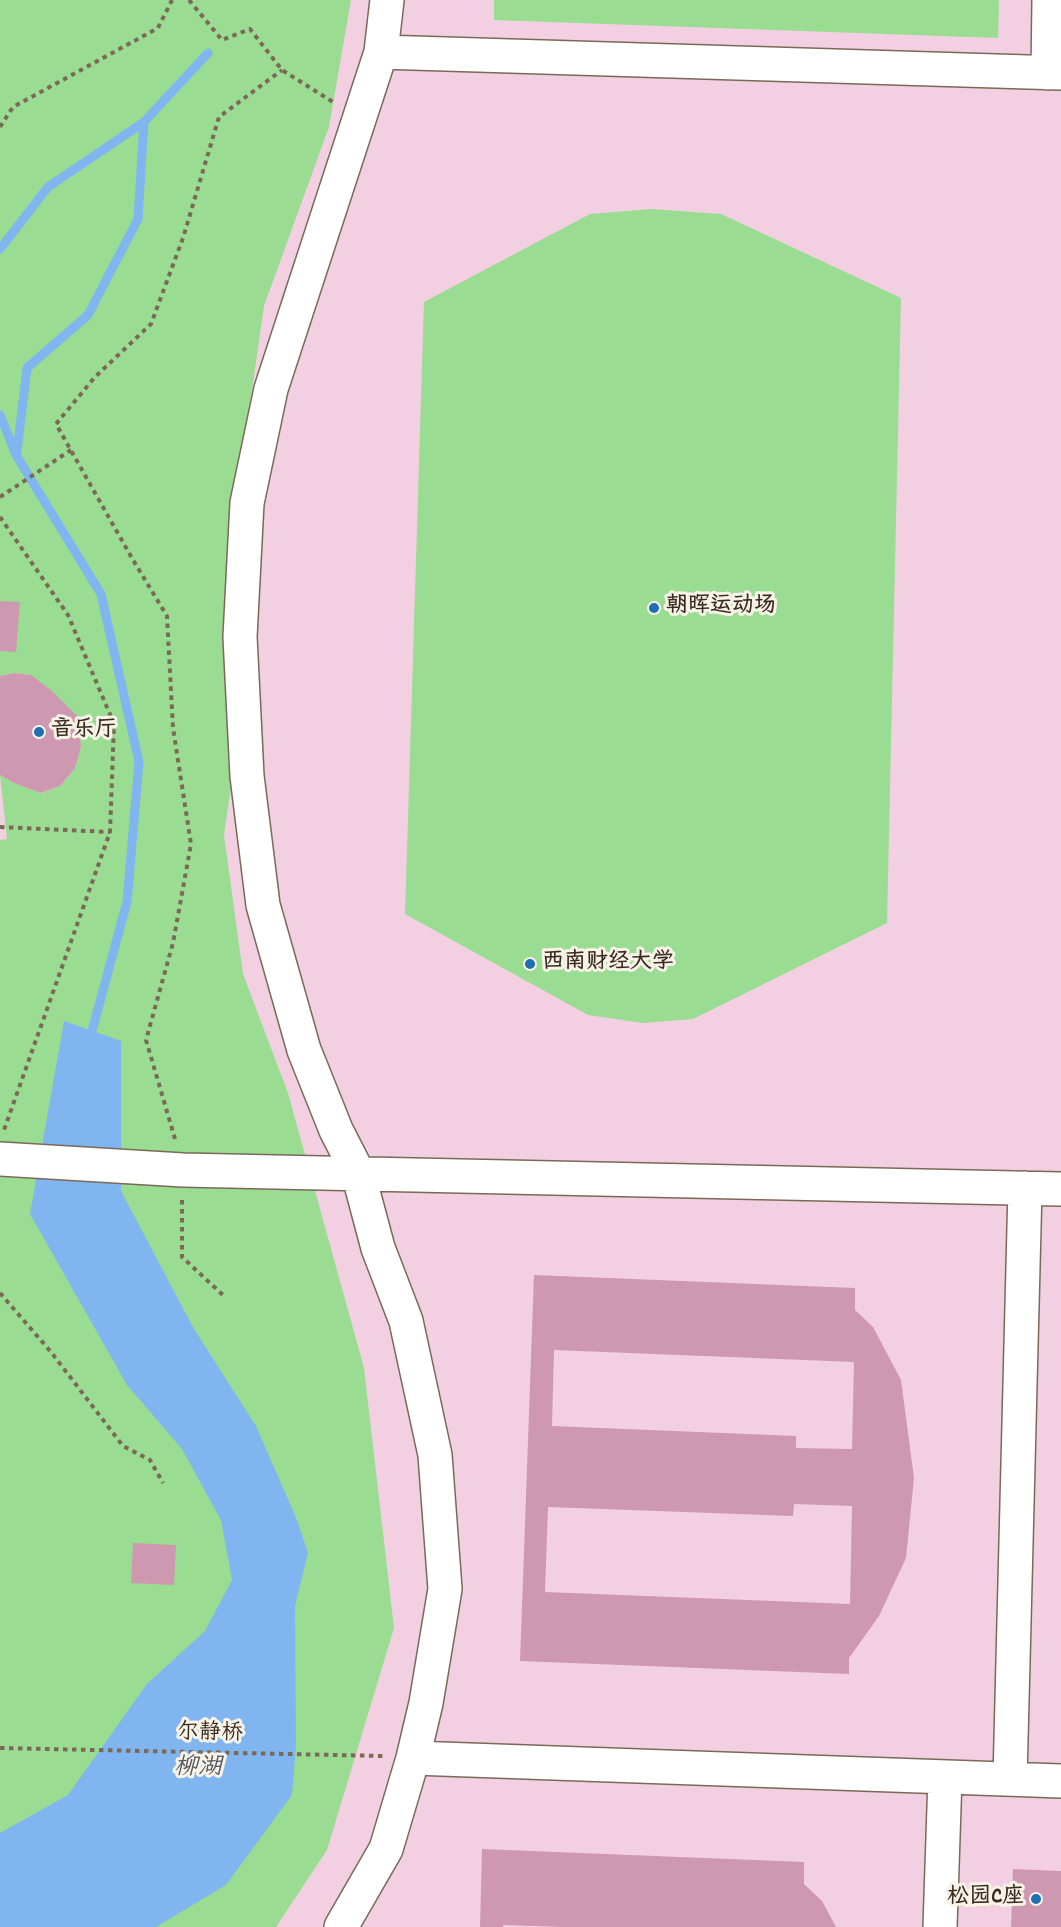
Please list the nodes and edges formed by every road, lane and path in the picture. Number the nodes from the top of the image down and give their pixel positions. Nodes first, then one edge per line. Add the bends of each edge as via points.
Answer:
1 (172, 0) edge
2 (189, 0) edge
3 (387, 0) edge
4 (1049, 0) edge
5 (381, 52) junction
6 (282, 70) junction
7 (1054, 73) edge
8 (360, 118) junction
9 (0, 126) edge
10 (71, 450) junction
11 (0, 497) edge
12 (0, 517) edge
13 (0, 827) edge
14 (110, 832) junction
15 (0, 1139) edge
16 (0, 1159) edge
17 (183, 1170) junction
18 (358, 1173) junction
19 (1025, 1188) junction
20 (1061, 1189) edge
21 (0, 1293) edge
22 (224, 1296) dead end
23 (163, 1484) dead end
24 (0, 1748) edge
25 (413, 1758) junction
26 (945, 1777) junction
27 (1010, 1779) junction
28 (1061, 1781) edge
29 (341, 1927) edge
30 (939, 1927) edge

1 - 9 path via 158,28 13,107
2 - 6 path via 222,40 250,29
3 - 5 street
4 - 7 street
5 - 7 street
5 - 8 street
6 - 8 path
6 - 10 path via 219,117 183,238 151,324 95,377 56,424
8 - 18 street via 271,389 247,503 240,637 246,776 263,905 304,1050
10 - 11 path
10 - 17 path via 167,616 173,729 191,844 173,943 146,1040
12 - 14 path via 68,615 114,724
13 - 14 path
14 - 15 path
16 - 17 street
17 - 18 street
17 - 22 path via 182,1257
18 - 19 street
18 - 25 street via 378,1248 406,1321 435,1455 444,1589
19 - 20 street
19 - 27 street
21 - 23 path via 123,1446 150,1460
24 - 25 path, 尔静桥
25 - 26 street
25 - 29 street via 386,1849
26 - 27 street
26 - 30 street
27 - 28 street

